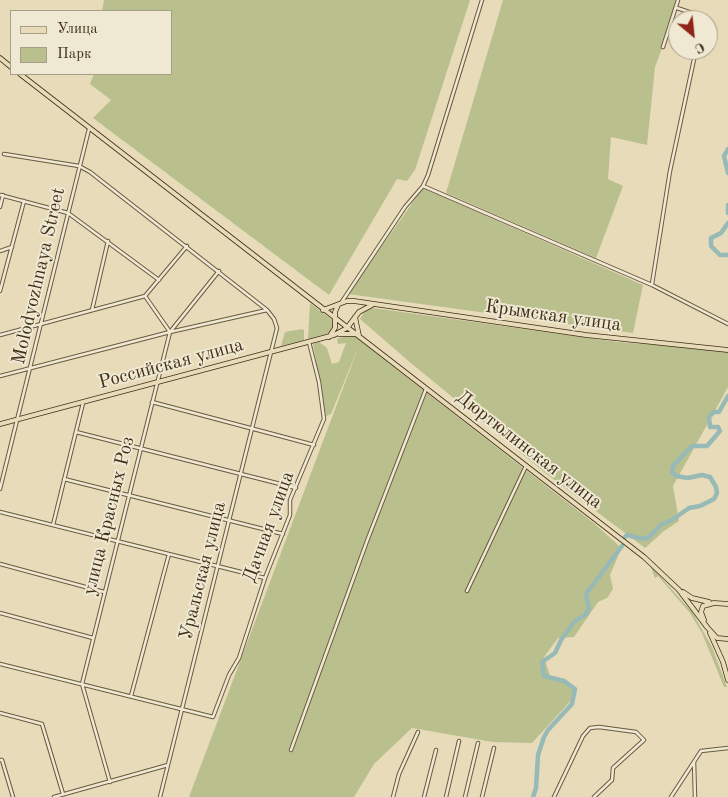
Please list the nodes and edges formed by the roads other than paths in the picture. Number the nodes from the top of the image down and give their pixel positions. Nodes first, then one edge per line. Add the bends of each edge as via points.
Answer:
1 (482, 0) edge
2 (678, 0) edge
3 (676, 8) junction
4 (682, 10) edge
5 (663, 47) dead end
6 (0, 58) edge
7 (694, 60) edge
8 (10, 66) edge
9 (21, 75) edge
10 (90, 129) junction
11 (4, 154) dead end
12 (79, 166) junction
13 (423, 186) junction
14 (2, 195) edge
15 (24, 200) junction
16 (0, 207) edge
17 (68, 213) junction
18 (108, 241) junction
19 (187, 246) junction
20 (12, 247) junction
21 (0, 250) edge
22 (218, 270) junction
23 (159, 280) junction
24 (652, 285) junction
25 (0, 291) edge
26 (346, 293) junction
27 (146, 296) junction
28 (352, 301) junction
29 (339, 304) junction
30 (375, 304) junction
31 (92, 310) junction
32 (267, 310) junction
33 (323, 310) junction
34 (359, 312) junction
35 (356, 317) junction
36 (336, 319) junction
37 (341, 323) junction
38 (41, 324) junction
39 (728, 324) edge
40 (348, 328) junction
41 (170, 332) junction
42 (0, 335) edge
43 (334, 335) junction
44 (359, 336) junction
45 (329, 337) junction
46 (309, 342) junction
47 (728, 350) edge
48 (272, 351) junction
49 (31, 368) junction
50 (0, 376) edge
51 (159, 381) junction
52 (426, 389) junction
53 (83, 402) junction
54 (152, 402) junction
55 (19, 419) junction
56 (0, 424) edge
57 (253, 428) junction
58 (76, 432) junction
59 (314, 445) junction
60 (140, 449) junction
61 (526, 466) junction
62 (241, 474) junction
63 (64, 479) junction
64 (296, 488) junction
65 (0, 489) edge
66 (129, 495) junction
67 (0, 512) edge
68 (230, 519) junction
69 (53, 525) junction
70 (284, 534) junction
71 (119, 540) junction
72 (169, 554) junction
73 (0, 564) edge
74 (218, 565) junction
75 (265, 578) junction
76 (679, 590) junction
77 (466, 591) dead end
78 (104, 592) junction
79 (717, 603) junction
80 (728, 603) edge
81 (0, 613) edge
82 (707, 628) junction
83 (93, 638) junction
84 (728, 639) edge
85 (0, 664) edge
86 (728, 680) edge
87 (82, 684) junction
88 (131, 696) junction
89 (182, 710) junction
90 (0, 713) edge
91 (418, 732) dead end
92 (459, 741) dead end
93 (478, 743) dead end
94 (494, 748) dead end
95 (728, 748) edge
96 (291, 750) dead end
97 (436, 750) dead end
98 (0, 760) edge
99 (694, 762) junction
100 (168, 765) junction
101 (110, 782) junction
102 (63, 794) junction
103 (12, 797) edge
104 (54, 797) edge
105 (160, 797) edge
106 (393, 797) edge
107 (424, 797) edge
108 (446, 797) edge
109 (465, 797) edge
110 (482, 797) edge
111 (554, 797) edge
112 (594, 797) edge
113 (671, 797) edge
114 (695, 797) edge

1 - 13 street
2 - 3 street
3 - 4 street
3 - 5 street
6 - 8 main road
7 - 24 street via 670,171
9 - 10 main road
10 - 12 street, Molodyozhnaya Street
10 - 33 main road
11 - 12 street
12 - 17 street, Molodyozhnaya Street
12 - 19 street
13 - 24 street
13 - 26 street
14 - 15 street
14 - 16 street
15 - 17 street
15 - 20 street
17 - 18 street
17 - 38 street, Molodyozhnaya Street
18 - 23 street
18 - 31 street
19 - 22 street
19 - 23 street
20 - 21 street
20 - 25 street
22 - 32 street
22 - 41 street, улица Красных Роз
23 - 27 street
24 - 39 street
26 - 28 street
26 - 29 street
27 - 31 street
27 - 41 street
28 - 29 main road
28 - 30 main road, Крымская улица
28 - 34 main road via 359,305
29 - 33 main road
29 - 36 main road via 335,309
30 - 34 main road
30 - 47 main road, Крымская улица via 586,335
31 - 38 street
32 - 41 street
32 - 48 street, Уральская улица via 277,328
33 - 36 main road
34 - 35 main road
35 - 37 main road
35 - 40 main road
35 - 44 main road
36 - 37 main road
36 - 45 main road
37 - 40 main road, Дюртюлинская улица
38 - 42 street
38 - 49 street, Molodyozhnaya Street
40 - 43 main road, Российская улица
40 - 44 main road, Дюртюлинская улица
41 - 49 street
41 - 51 street, улица Красных Роз
43 - 44 main road via 354,333
43 - 45 main road, Российская улица
44 - 52 main road, Дюртюлинская улица
45 - 46 main road, Российская улица
46 - 48 main road, Российская улица
46 - 59 street, Дачная улица via 324,419
48 - 51 main road, Российская улица
48 - 57 street, Уральская улица
49 - 50 street
49 - 55 street, Molodyozhnaya Street
51 - 53 main road, Российская улица
51 - 54 street, улица Красных Роз
52 - 61 main road, Дюртюлинская улица
52 - 96 street
53 - 55 main road, Российская улица
53 - 58 street
54 - 57 street
54 - 60 street, улица Красных Роз
55 - 56 main road, Российская улица
55 - 65 street, Molodyozhnaya Street
57 - 59 street
57 - 62 street, Уральская улица
58 - 60 street
58 - 63 street
59 - 64 street, Дачная улица
60 - 62 street
60 - 66 street, улица Красных Роз
61 - 76 main road, Дюртюлинская улица via 644,557
61 - 77 street
62 - 64 street
62 - 68 street, Уральская улица
63 - 66 street
63 - 69 street
64 - 70 street, Дачная улица via 290,500 290,515
66 - 68 street
66 - 71 street, улица Красных Роз
67 - 69 street
68 - 70 street
68 - 74 street, Уральская улица
69 - 71 street
70 - 75 street, Дачная улица
71 - 72 street
71 - 78 street, улица Красных Роз
72 - 74 street
72 - 88 street
73 - 78 street
74 - 75 street
74 - 89 street, Уральская улица
75 - 89 street, Дачная улица via 238,658 212,717
76 - 79 main road via 692,598
76 - 82 main road
78 - 83 street, улица Красных Роз
79 - 80 main road
79 - 82 main road via 703,606 701,610
81 - 83 street
82 - 84 main road via 718,639
82 - 86 main road
83 - 87 street, улица Красных Роз
85 - 87 street
87 - 88 street
87 - 101 street, улица Красных Роз
88 - 89 street
89 - 100 street, Уральская улица
90 - 102 street via 42,724
91 - 106 street via 399,774
92 - 108 street
93 - 109 street
94 - 110 street
95 - 99 street via 702,750
97 - 107 street
98 - 103 street
99 - 113 street
99 - 114 street
100 - 101 street
100 - 105 street, Уральская улица
101 - 102 street
102 - 104 street
111 - 112 street via 583,736 590,728 599,726 636,732 644,740 613,768 612,780

